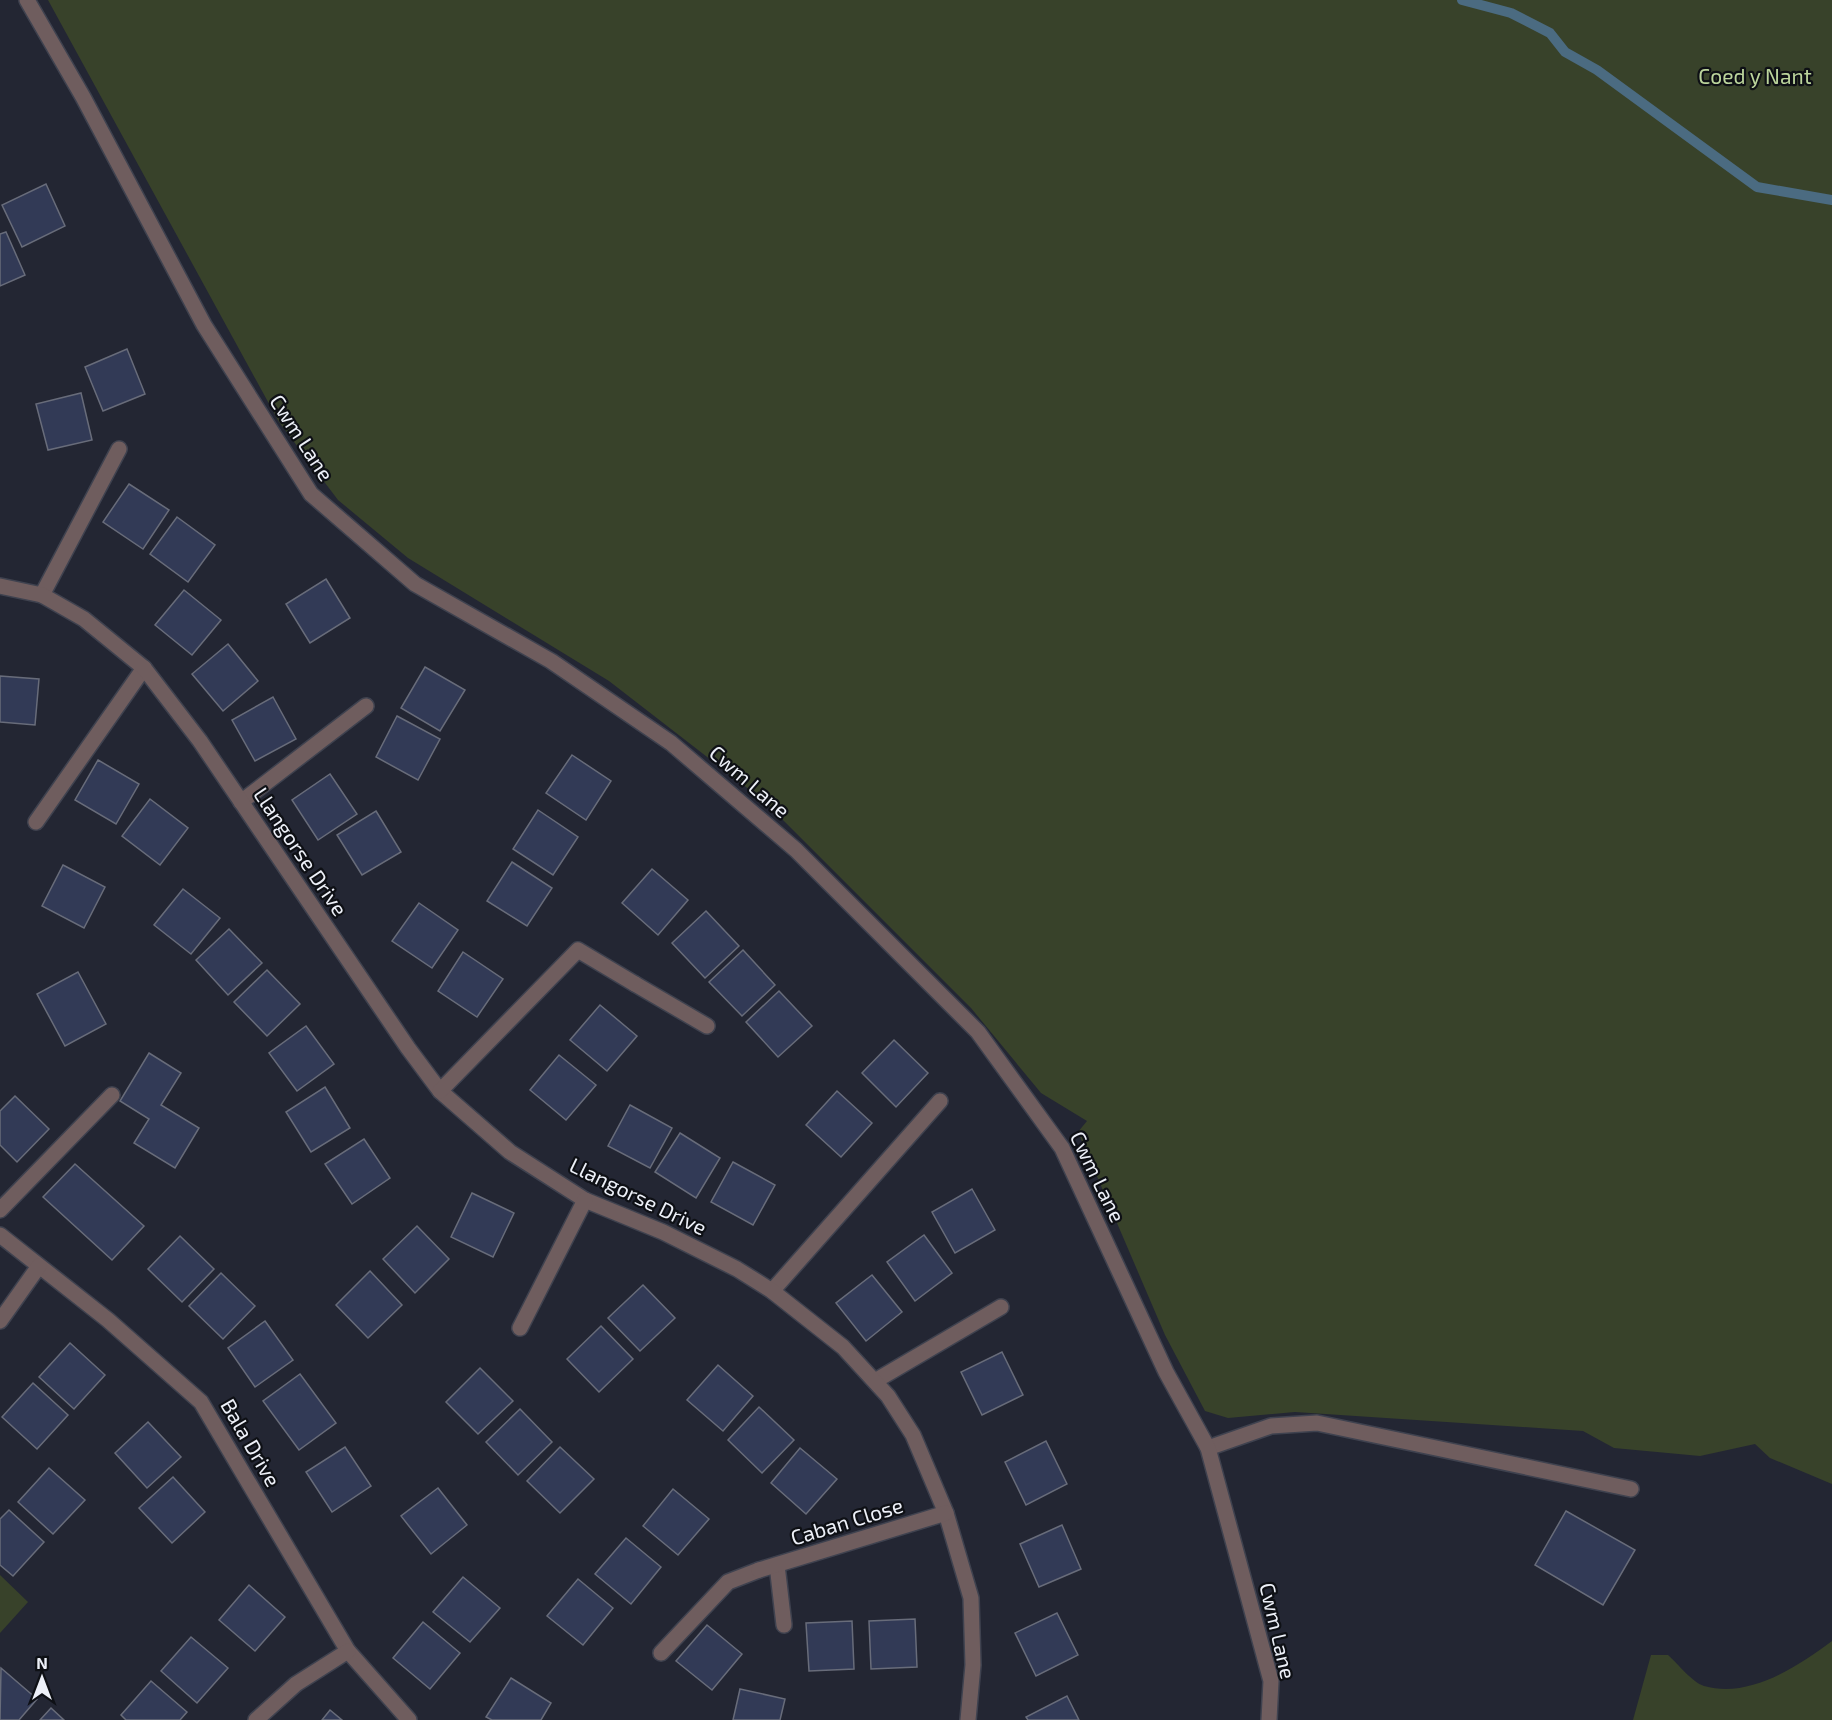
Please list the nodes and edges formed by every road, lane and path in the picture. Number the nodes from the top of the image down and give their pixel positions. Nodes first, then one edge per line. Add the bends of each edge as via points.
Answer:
1 (27, 0) edge
2 (119, 449) dead end
3 (0, 586) edge
4 (42, 595) junction
5 (144, 668) junction
6 (366, 706) dead end
7 (241, 802) junction
8 (36, 822) dead end
9 (706, 1026) dead end
10 (440, 1091) junction
11 (112, 1095) dead end
12 (940, 1101) dead end
13 (585, 1200) junction
14 (0, 1210) edge
15 (0, 1235) edge
16 (39, 1266) junction
17 (772, 1291) junction
18 (1001, 1307) dead end
19 (0, 1321) edge
20 (520, 1328) dead end
21 (875, 1381) junction
22 (1208, 1448) junction
23 (1631, 1489) dead end
24 (946, 1513) junction
25 (777, 1565) junction
26 (784, 1625) dead end
27 (348, 1651) junction
28 (661, 1653) dead end
29 (256, 1720) edge
30 (409, 1720) edge
31 (968, 1720) edge
32 (1269, 1720) edge

1 - 22 street, Cwm Lane via 204,326 311,494 415,584 551,661 671,743 796,850 978,1032 1062,1148 1166,1372
2 - 4 street
3 - 4 street, Llangorse Drive
4 - 5 street, Llangorse Drive via 84,619
5 - 7 street, Llangorse Drive
5 - 8 street
6 - 7 street
7 - 10 street, Llangorse Drive
9 - 10 street via 578,950
10 - 13 street, Llangorse Drive via 510,1152
11 - 14 street
12 - 17 street
13 - 17 street, Llangorse Drive via 663,1232
13 - 20 street
15 - 16 street, Bala Drive
16 - 19 street
16 - 27 street, Bala Drive via 108,1320 201,1402
17 - 21 street, Llangorse Drive via 843,1347
18 - 21 street
21 - 24 street, Llangorse Drive via 913,1435
22 - 23 street via 1271,1425 1317,1423
22 - 32 street, Cwm Lane via 1270,1681
24 - 25 street, Caban Close
24 - 31 street, Llangorse Drive via 971,1598 973,1665
25 - 26 street
25 - 28 street, Caban Close via 728,1582
27 - 29 street via 296,1684
27 - 30 street, Bala Drive

